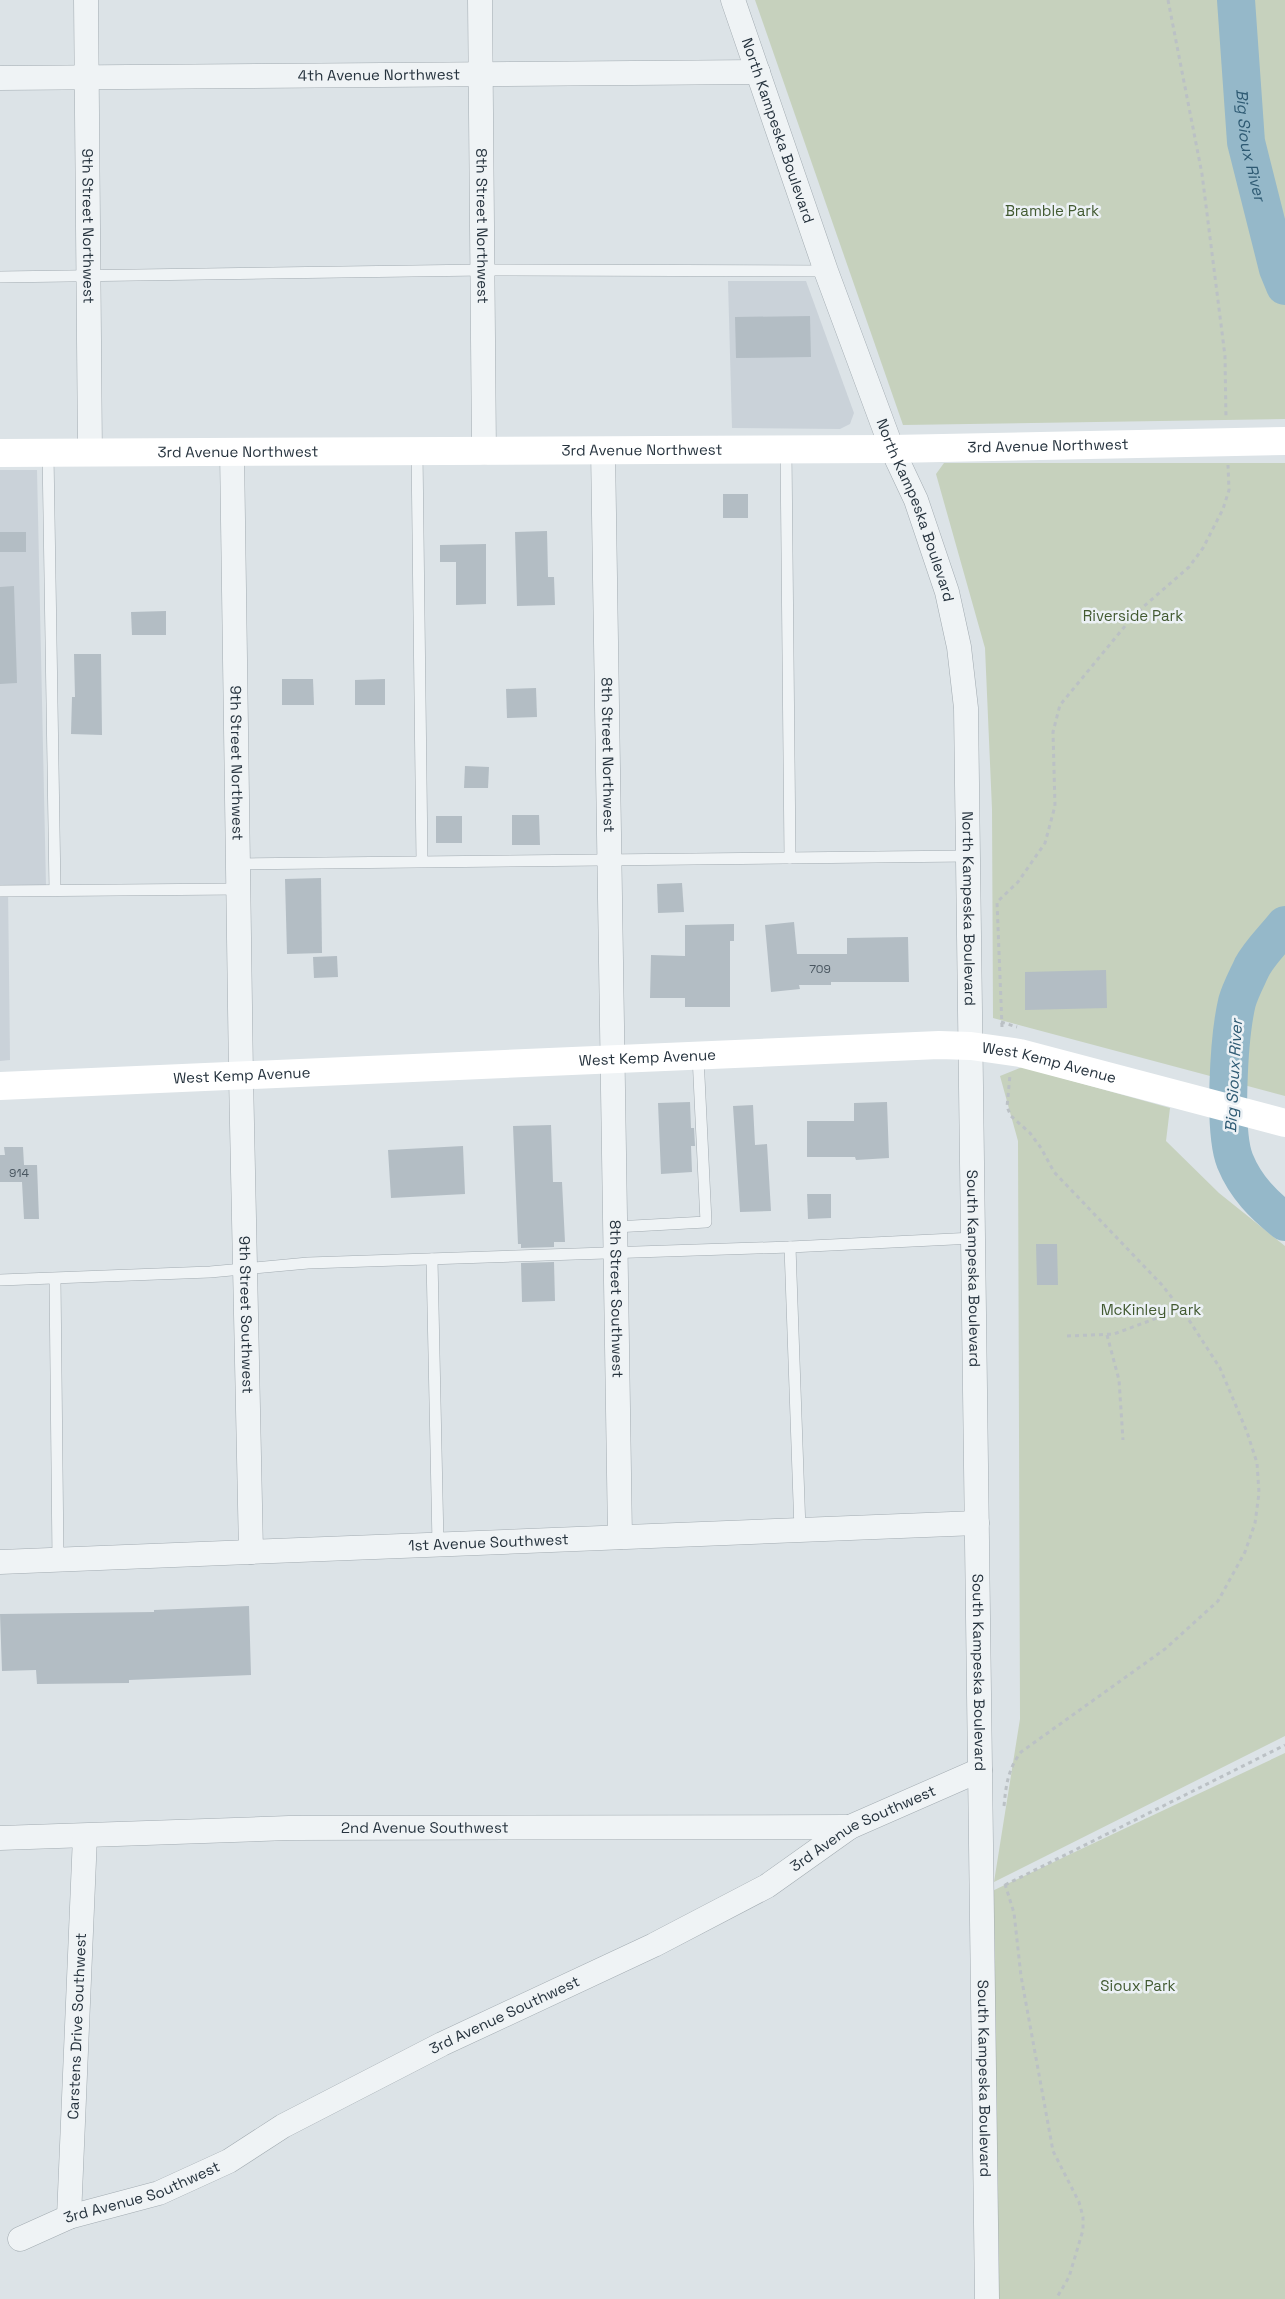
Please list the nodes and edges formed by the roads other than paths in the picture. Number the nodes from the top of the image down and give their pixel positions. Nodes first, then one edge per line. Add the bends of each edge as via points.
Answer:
1 (86, 0) edge
2 (480, 0) edge
3 (733, 0) edge
4 (758, 72) junction
5 (481, 75) junction
6 (86, 77) junction
7 (0, 78) edge
8 (483, 270) junction
9 (826, 271) junction
10 (89, 276) junction
11 (0, 277) edge
12 (1284, 441) edge
13 (892, 448) junction
14 (786, 449) junction
15 (603, 450) junction
16 (232, 451) junction
17 (416, 451) junction
18 (484, 452) junction
19 (0, 453) edge
20 (48, 453) junction
21 (90, 453) junction
22 (968, 856) junction
23 (790, 858) junction
24 (609, 860) junction
25 (422, 861) junction
26 (238, 864) junction
27 (238, 889) junction
28 (55, 890) junction
29 (0, 891) edge
30 (972, 1046) junction
31 (698, 1056) junction
32 (612, 1060) junction
33 (240, 1076) junction
34 (0, 1086) edge
35 (1285, 1123) edge
36 (615, 1227) junction
37 (974, 1238) junction
38 (790, 1247) junction
39 (615, 1253) junction
40 (432, 1259) junction
41 (245, 1268) junction
42 (55, 1279) junction
43 (0, 1280) edge
44 (977, 1523) junction
45 (800, 1530) junction
46 (620, 1537) junction
47 (438, 1544) junction
48 (251, 1552) junction
49 (58, 1560) junction
50 (0, 1562) edge
51 (980, 1770) junction
52 (850, 1827) junction
53 (85, 1836) junction
54 (0, 1838) edge
55 (70, 2217) junction
56 (20, 2239) dead end
57 (987, 2299) edge

1 - 6 street, 9th Street Northwest
2 - 5 street, 8th Street Northwest
3 - 4 street, North Kampeska Boulevard
4 - 5 street, 4th Avenue Northwest
4 - 9 street, North Kampeska Boulevard
5 - 6 street, 4th Avenue Northwest
5 - 8 street, 8th Street Northwest
6 - 7 street, 4th Avenue Northwest
6 - 10 street, 9th Street Northwest
8 - 9 lane
8 - 10 lane
8 - 18 street, 8th Street Northwest
9 - 13 street, North Kampeska Boulevard
10 - 11 lane
10 - 21 street, 9th Street Northwest
12 - 13 main road, 3rd Avenue Northwest
13 - 14 main road, 3rd Avenue Northwest
13 - 22 street, North Kampeska Boulevard via 916,500 954,620 966,708
14 - 15 main road, 3rd Avenue Northwest
14 - 23 lane
15 - 18 main road, 3rd Avenue Northwest
15 - 24 street, 8th Street Northwest
16 - 17 main road, 3rd Avenue Northwest
16 - 21 main road, 3rd Avenue Northwest
16 - 26 street, 9th Street Northwest
17 - 18 main road, 3rd Avenue Northwest
17 - 25 lane
19 - 20 main road, 3rd Avenue Northwest
20 - 21 main road, 3rd Avenue Northwest
20 - 28 lane
22 - 23 lane
22 - 30 street, North Kampeska Boulevard
23 - 24 lane
24 - 25 lane
24 - 32 street, 8th Street Northwest
25 - 26 lane
26 - 27 street, 9th Street Northwest
27 - 28 lane
27 - 33 street, 9th Street Northwest
28 - 29 lane
30 - 31 main road, West Kemp Avenue
30 - 35 main road, West Kemp Avenue via 1020,1053
30 - 37 street, South Kampeska Boulevard
31 - 32 main road, West Kemp Avenue
31 - 36 lane via 706,1222
32 - 33 main road, West Kemp Avenue
32 - 36 street, 8th Street Southwest
33 - 34 main road, West Kemp Avenue
33 - 41 street, 9th Street Southwest
36 - 39 street, 8th Street Southwest
37 - 38 lane
37 - 44 street, South Kampeska Boulevard
38 - 39 lane
38 - 45 lane
39 - 40 lane
39 - 46 street, 8th Street Southwest
40 - 41 lane
40 - 47 lane
41 - 42 lane
41 - 48 street, 9th Street Southwest
42 - 43 lane
42 - 49 lane
44 - 45 street, 1st Avenue Southwest
44 - 51 street, South Kampeska Boulevard
45 - 46 street, 1st Avenue Southwest
46 - 47 street, 1st Avenue Southwest
47 - 48 street, 1st Avenue Southwest
48 - 49 street, 1st Avenue Southwest
49 - 50 street, 1st Avenue Southwest
51 - 52 street, 3rd Avenue Southwest
51 - 57 street, South Kampeska Boulevard
52 - 53 street, 2nd Avenue Southwest via 289,1828
52 - 55 street, 3rd Avenue Southwest via 767,1886 654,1945 442,2044 283,2126 229,2161 160,2193
53 - 54 street, 2nd Avenue Southwest
53 - 55 street, Carstens Drive Southwest
55 - 56 street, 3rd Avenue Southwest

